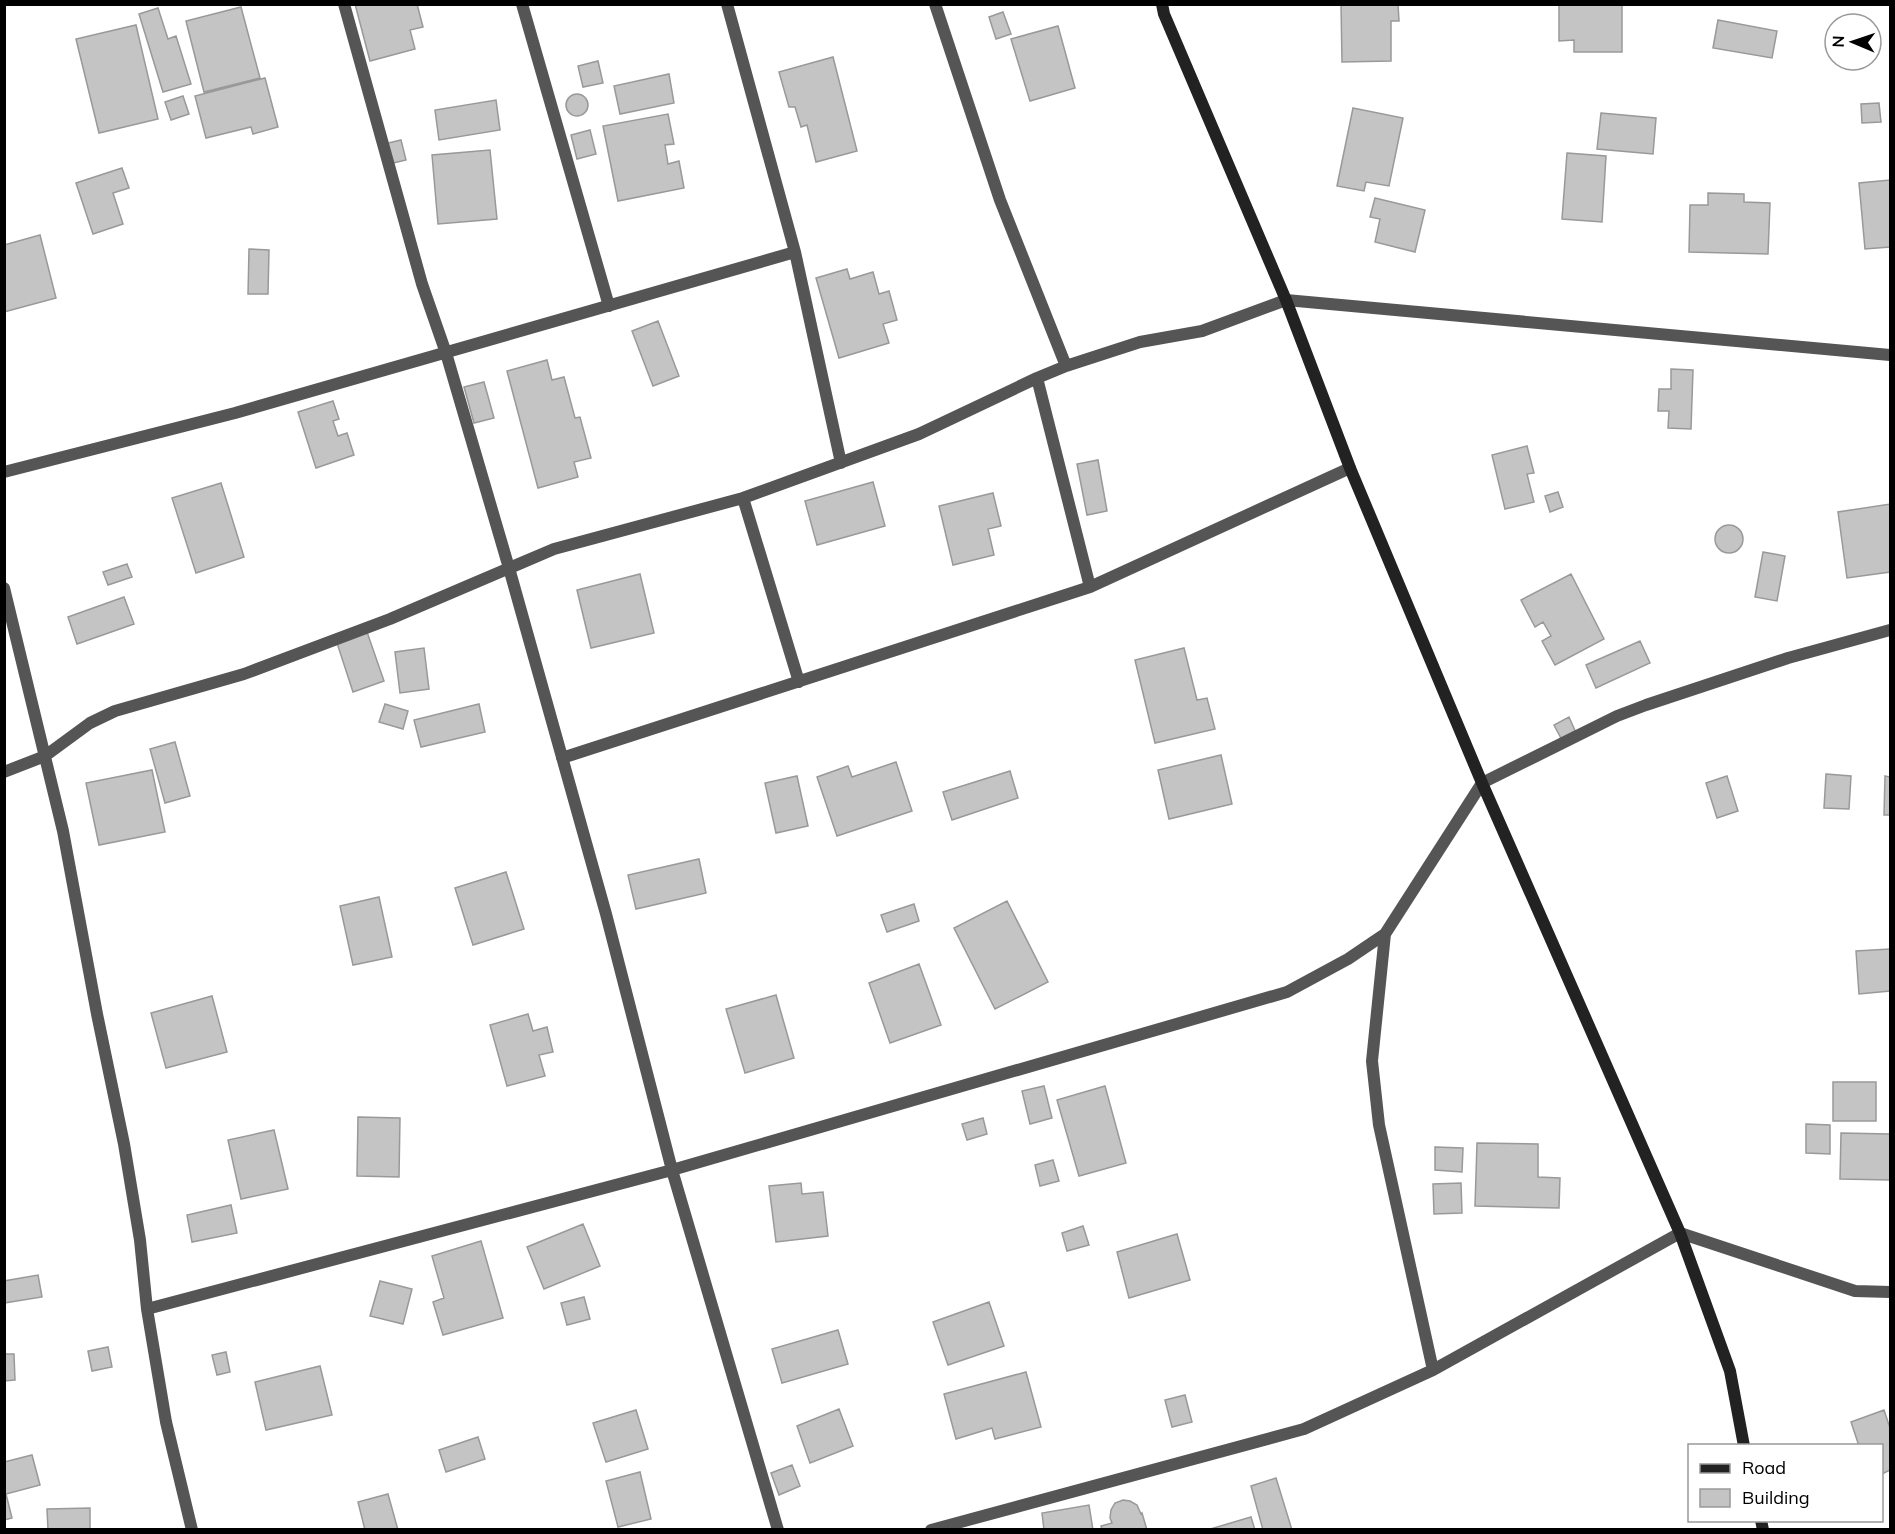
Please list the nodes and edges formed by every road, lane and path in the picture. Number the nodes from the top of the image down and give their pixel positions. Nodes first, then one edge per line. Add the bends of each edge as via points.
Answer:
1 (344, 4) edge
2 (522, 4) edge
3 (727, 4) edge
4 (935, 4) edge
5 (1162, 4) edge
6 (795, 252) junction
7 (1286, 300) junction
8 (609, 306) junction
9 (446, 353) junction
10 (1890, 355) edge
11 (1066, 366) junction
12 (1037, 378) junction
13 (841, 463) junction
14 (1350, 468) junction
15 (4, 472) edge
16 (743, 498) junction
17 (509, 568) junction
18 (1090, 587) junction
19 (4, 588) edge
20 (1890, 630) edge
21 (799, 682) junction
22 (45, 756) junction
23 (562, 758) junction
24 (4, 772) edge
25 (1482, 783) junction
26 (1385, 934) junction
27 (672, 1170) junction
28 (1680, 1233) junction
29 (1890, 1293) edge
30 (147, 1309) junction
31 (1433, 1370) junction
32 (1744, 1444) edge
33 (192, 1530) edge
34 (778, 1530) edge
35 (931, 1530) edge

1 - 9 street via 422,284
2 - 8 street
3 - 6 street
4 - 11 street via 1000,200
5 - 7 street
6 - 8 street
6 - 13 street
7 - 10 street
7 - 11 street via 1202,331 1140,342
7 - 14 street
8 - 9 street
9 - 15 street via 236,413
9 - 17 street
11 - 12 street
12 - 13 street via 920,434
12 - 18 street
13 - 16 street
14 - 18 street
14 - 25 street
16 - 17 street via 554,549
16 - 21 street
17 - 22 street via 390,619 244,674 115,711 90,723
17 - 23 street
18 - 21 street
19 - 22 street
20 - 25 street via 1788,658 1646,705
21 - 23 street
22 - 24 street
22 - 30 street via 124,1144
23 - 27 street
25 - 26 street
25 - 28 street
26 - 27 street via 1348,959 1269,998
26 - 31 street via 1372,1061 1374,1092
27 - 30 street
27 - 34 street
28 - 29 street via 1855,1291
28 - 31 street
28 - 32 street via 1730,1371
30 - 33 street via 166,1422
31 - 35 street via 1304,1429

